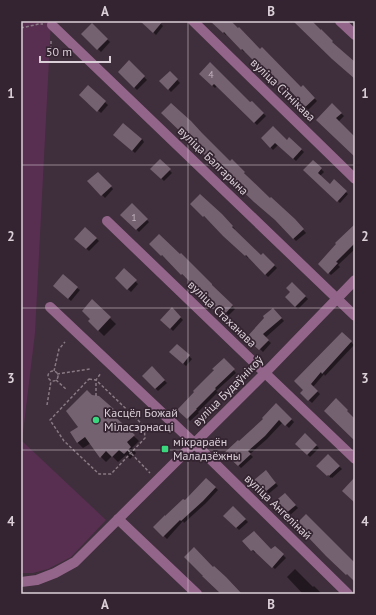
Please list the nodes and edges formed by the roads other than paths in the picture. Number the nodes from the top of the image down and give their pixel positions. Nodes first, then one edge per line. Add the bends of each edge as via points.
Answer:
1 (193, 21) edge
2 (340, 21) edge
3 (52, 25) road end
4 (355, 35) edge
5 (355, 179) edge
6 (107, 221) dead end
7 (355, 280) edge
8 (338, 299) junction
9 (50, 307) dead end
10 (355, 316) edge
11 (265, 373) junction
12 (194, 443) junction
13 (355, 459) edge
14 (118, 519) junction
15 (21, 582) edge
16 (197, 594) edge
17 (348, 594) edge

1 - 5 street, вуліца Сітнікава
2 - 4 street
3 - 8 street, вуліца Балгарына
6 - 11 street, вуліца Стаханава
7 - 8 street, вуліца Будаўнікоў
8 - 10 street, вуліца Балгарына
8 - 11 street, вуліца Будаўнікоў
9 - 12 street, вуліца Ангелінай
11 - 12 street, вуліца Будаўнікоў
11 - 13 street, вуліца Стаханава
12 - 14 street, вуліца Будаўнікоў
12 - 17 street, вуліца Ангелінай
14 - 15 street, вуліца Будаўнікоў via 75,562 37,580
14 - 16 street

